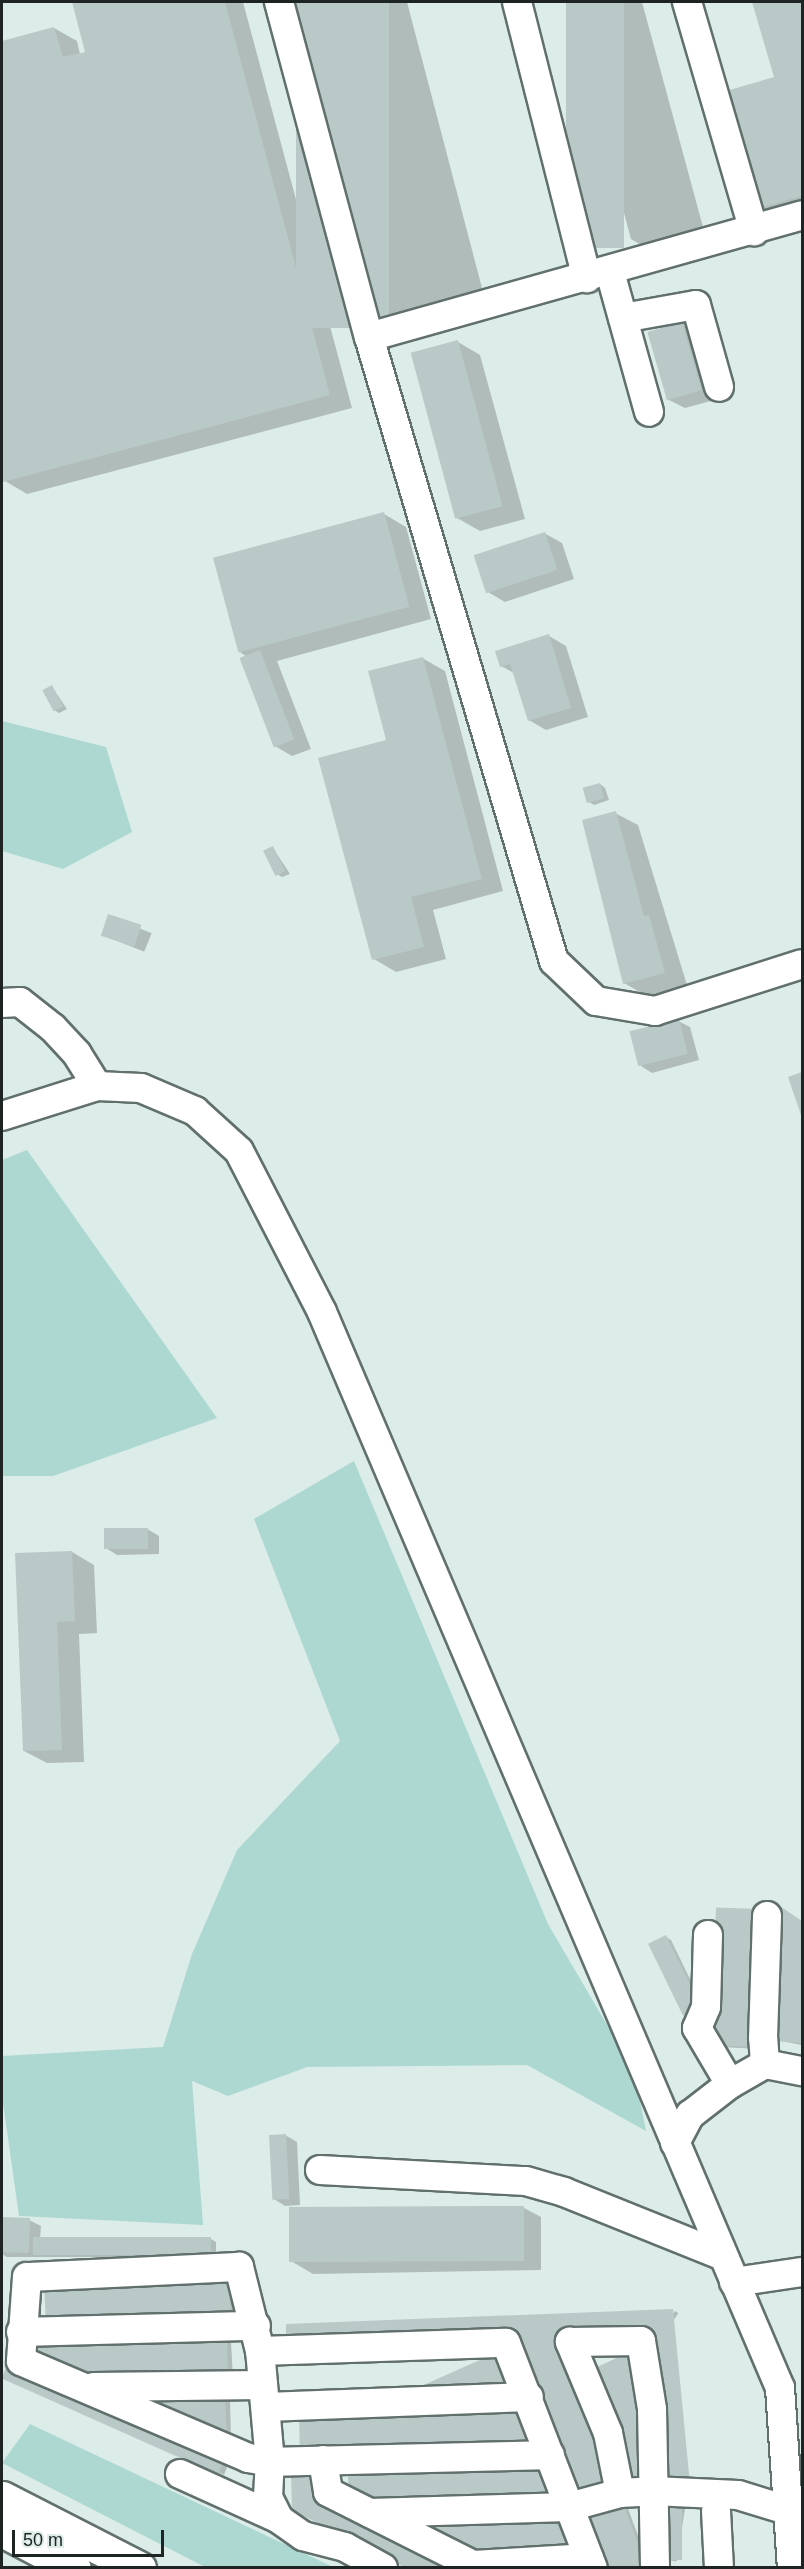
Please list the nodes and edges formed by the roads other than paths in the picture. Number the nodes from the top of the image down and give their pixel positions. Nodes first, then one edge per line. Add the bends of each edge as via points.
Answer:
1 (279, 2) edge
2 (517, 2) edge
3 (687, 2) edge
4 (802, 215) edge
5 (754, 231) junction
6 (599, 275) junction
7 (623, 318) junction
8 (369, 337) junction
9 (719, 387) dead end
10 (649, 412) dead end
11 (802, 964) edge
12 (2, 1003) edge
13 (97, 1086) junction
14 (2, 1116) edge
15 (767, 1916) dead end
16 (708, 1935) dead end
17 (765, 2064) junction
18 (802, 2071) edge
19 (729, 2084) junction
20 (675, 2142) junction
21 (320, 2170) dead end
22 (721, 2255) junction
23 (802, 2272) edge
24 (734, 2282) junction
25 (21, 2332) junction
26 (258, 2338) junction
27 (86, 2388) junction
28 (264, 2396) junction
29 (529, 2397) junction
30 (550, 2455) junction
31 (323, 2460) junction
32 (270, 2462) junction
33 (795, 2467) edge
34 (180, 2474) dead end
35 (653, 2491) junction
36 (620, 2493) junction
37 (2, 2498) edge
38 (569, 2507) junction
39 (716, 2511) dead end
40 (790, 2511) junction
41 (370, 2513) junction
42 (279, 2519) junction
43 (2, 2530) edge
44 (591, 2563) edge
45 (477, 2566) edge
46 (74, 2568) edge
47 (139, 2568) edge
48 (383, 2568) edge
49 (655, 2568) edge
50 (719, 2568) edge
51 (792, 2568) edge

1 - 8 lane
2 - 6 lane
3 - 5 lane
4 - 5 lane
5 - 6 lane
6 - 7 lane
6 - 8 lane
7 - 9 lane via 696,305
7 - 10 lane
8 - 11 lane via 554,961 596,1001 655,1011
12 - 13 lane via 20,1002 53,1028 77,1054
13 - 14 lane
13 - 20 lane via 141,1088 195,1111 239,1151 322,1312
15 - 17 lane
16 - 19 lane via 706,2007 697,2028
17 - 18 lane
17 - 19 lane
19 - 20 lane via 690,2115
20 - 22 lane
21 - 22 lane via 526,2181 564,2192
22 - 24 lane
23 - 24 lane
24 - 33 lane via 780,2388
25 - 26 lane
25 - 26 lane via 27,2277 240,2267
25 - 27 lane via 21,2361
26 - 28 lane
26 - 29 lane via 506,2343
27 - 28 lane
27 - 32 lane via 238,2454
28 - 29 lane
28 - 32 lane
29 - 30 lane
30 - 31 lane
30 - 38 lane
31 - 32 lane
31 - 41 lane via 328,2492
32 - 42 lane via 268,2498
33 - 40 lane
34 - 42 lane
35 - 36 lane
35 - 36 lane via 652,2409 640,2341 570,2342 608,2433
35 - 40 lane via 738,2495
35 - 49 lane
36 - 38 lane
37 - 47 main road
38 - 41 lane
38 - 44 lane
39 - 50 lane
40 - 51 lane
41 - 45 lane
42 - 48 lane via 303,2536 345,2547
43 - 46 main road
44 - 45 lane

